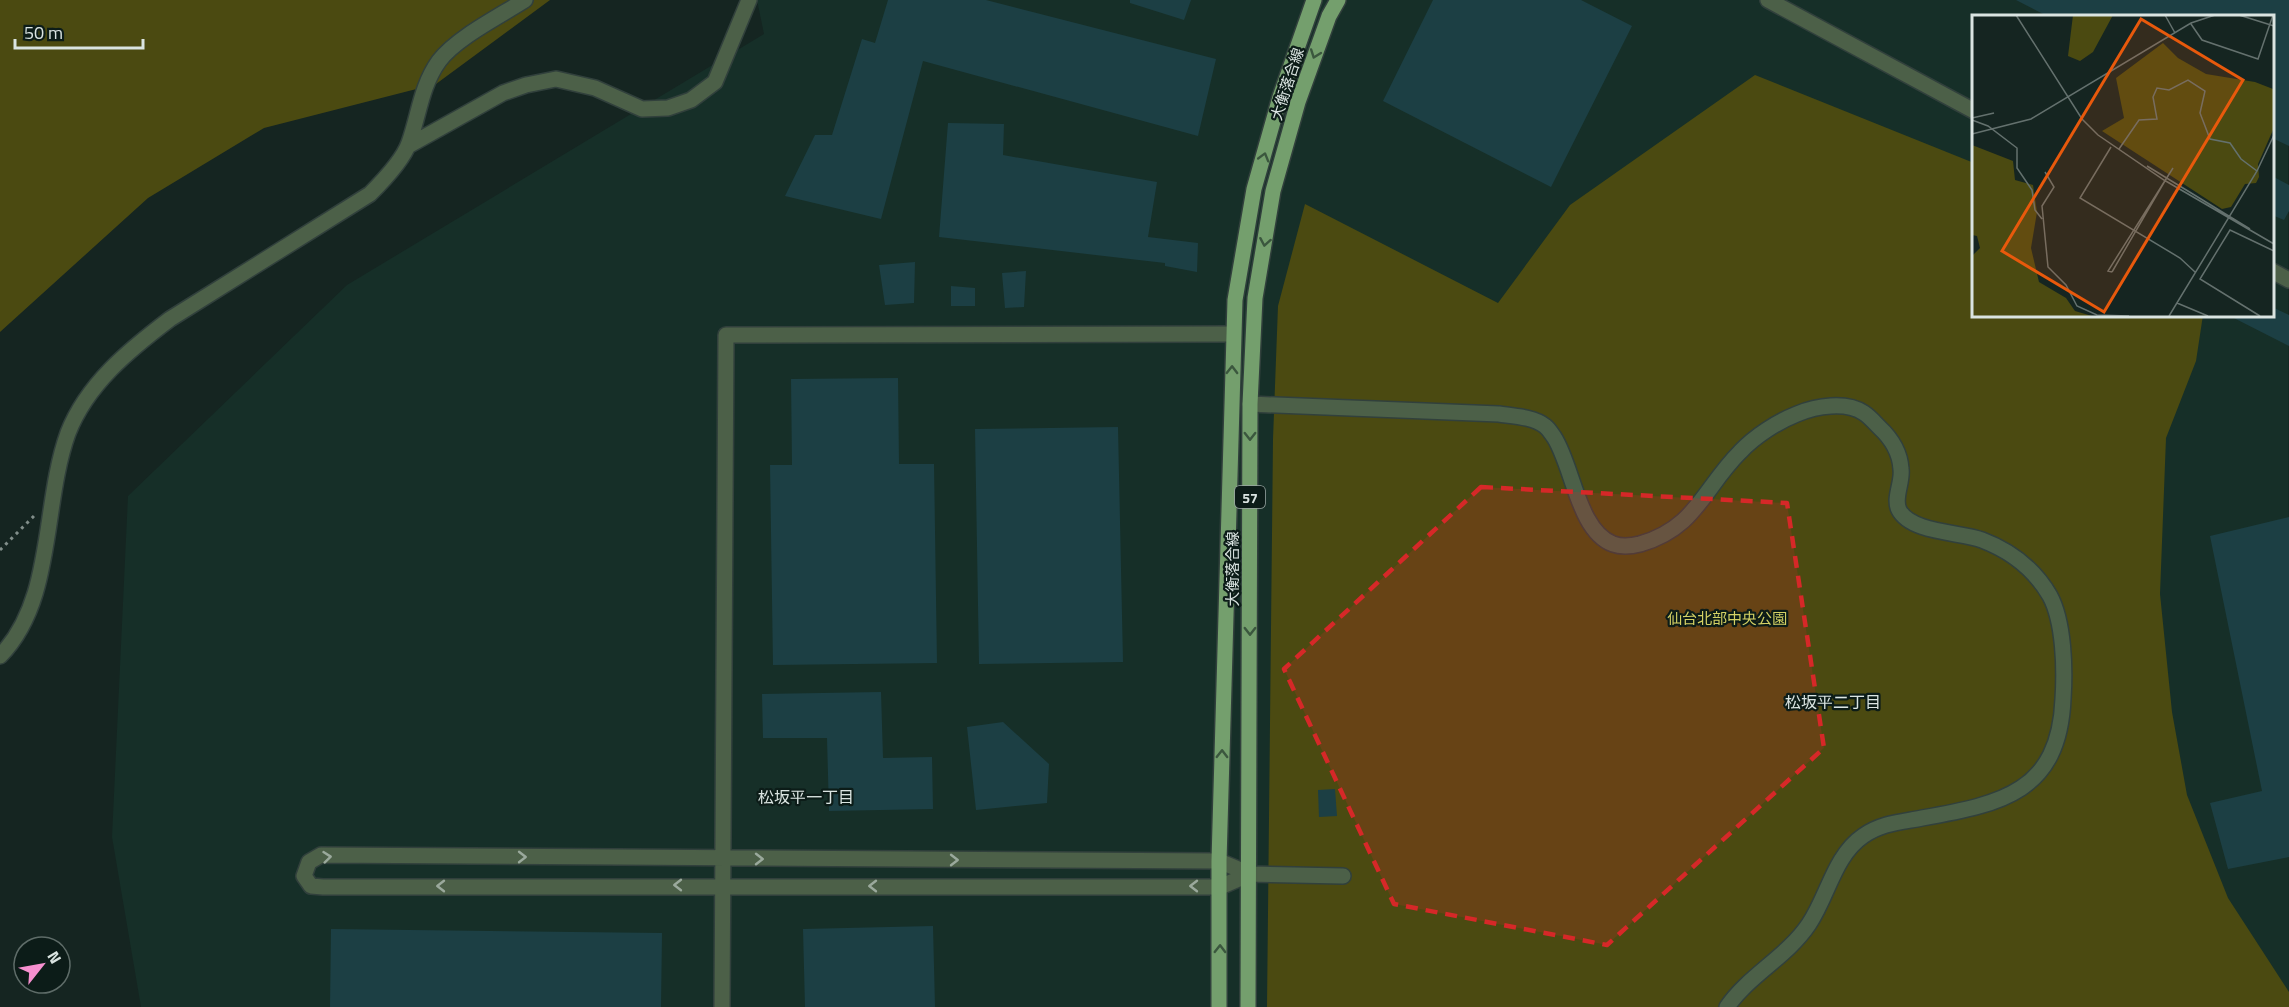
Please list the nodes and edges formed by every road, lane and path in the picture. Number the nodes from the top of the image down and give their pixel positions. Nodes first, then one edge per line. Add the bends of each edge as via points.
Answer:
1 (525, 0) edge
2 (749, 0) edge
3 (1314, 0) edge
4 (1338, 0) edge
5 (1768, 0) edge
6 (1972, 110) edge
7 (408, 146) junction
8 (2274, 272) edge
9 (2289, 280) edge
10 (1233, 334) junction
11 (1250, 404) junction
12 (51, 498) junction
13 (0, 550) edge
14 (0, 656) edge
15 (723, 858) junction
16 (1220, 861) junction
17 (1250, 874) junction
18 (1343, 876) dead end
19 (723, 885) junction
20 (1220, 886) junction
21 (722, 1007) edge
22 (1219, 1007) edge
23 (1248, 1007) edge
24 (1726, 1007) edge

1 - 7 street via 465,38 440,60 424,89
2 - 7 street via 715,82 692,100 668,108 642,109 595,88 556,78 503,93
10 -> 3 main road, 大衡落合線 / 57 via 1254,189 1280,96
4 -> 11 main road, 大衡落合線 / 57 via 1298,102 1273,191 1255,298
5 - 6 street
7 - 12 street via 370,194 170,319 107,372 85,399 68,433
8 - 9 street
10 - 15 street via 726,334
16 -> 10 main road, 大衡落合線 / 57
11 -> 17 main road, 大衡落合線 / 57
11 - 24 street via 1499,414 1545,426 1564,456 1587,518 1597,532 1613,544 1631,546 1654,539 1680,524 1740,451 1762,434 1799,413 1835,405 1862,411 1887,435 1899,454 1899,510 1912,522 1979,538 2030,568 2051,598 2061,636 2064,671 2059,738 2041,772 2010,795 1994,801 1881,826 1861,837 1847,850 1808,927
12 - 13 path
12 - 14 street via 42,566 29,615 14,642
15 -> 16 street
15 - 19 street
19 -> 15 street via 323,887 311,886 304,876 309,862 321,855
16 - 17 street
16 - 20 main road, 大衡落合線 / 57
17 - 18 street
17 - 20 street
17 - 23 main road, 大衡落合線 / 57
20 -> 19 street
19 - 21 street
22 -> 20 main road, 大衡落合線 / 57

